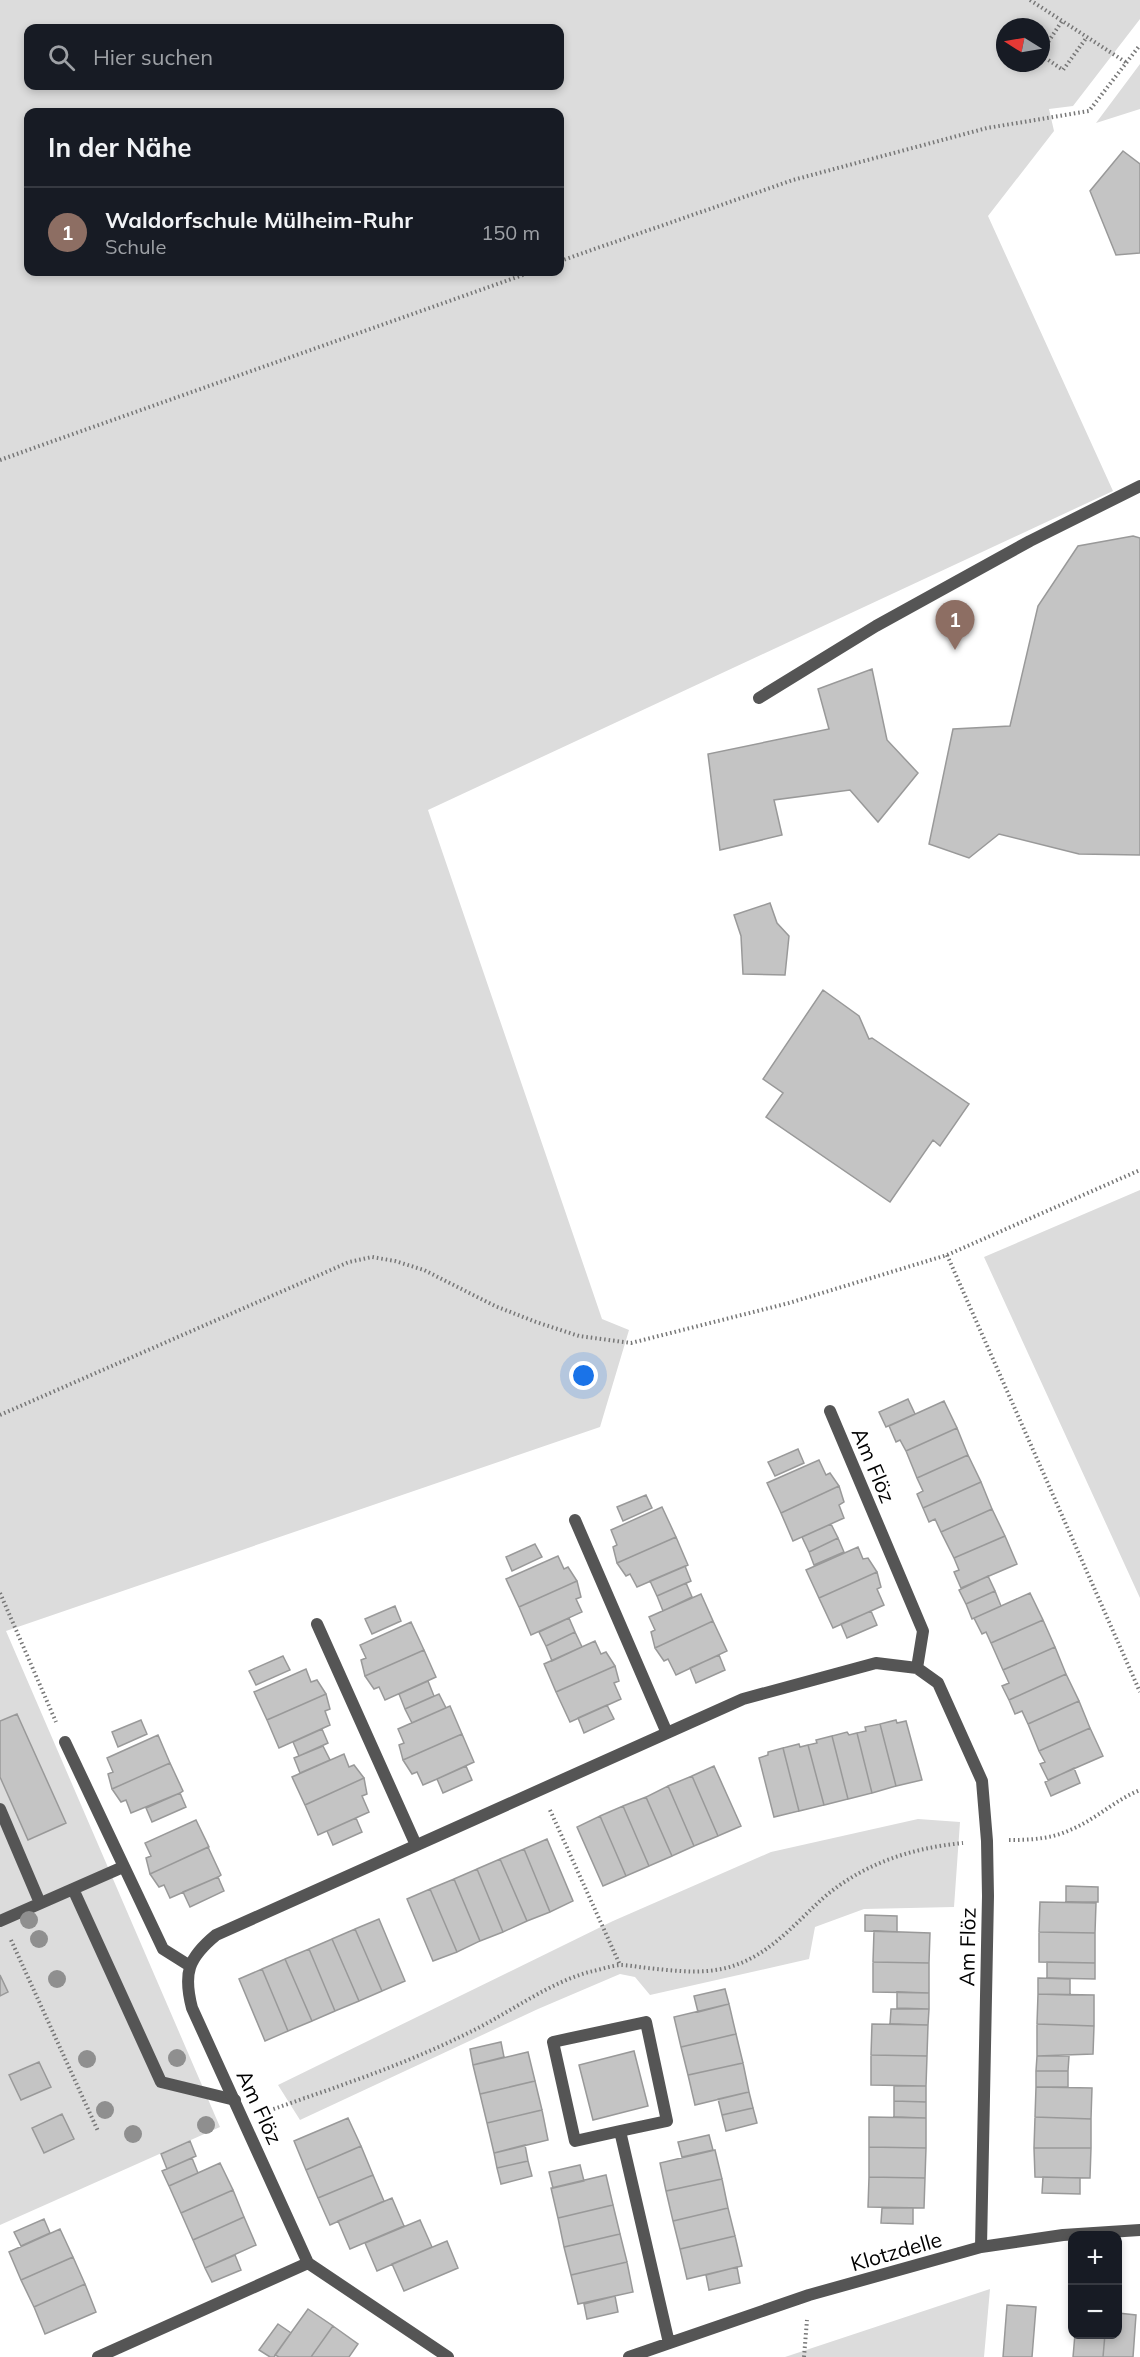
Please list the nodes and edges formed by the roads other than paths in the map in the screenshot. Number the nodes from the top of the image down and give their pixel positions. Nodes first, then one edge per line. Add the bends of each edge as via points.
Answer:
1 (1140, 486) edge
2 (759, 698) dead end
3 (830, 1411) dead end
4 (575, 1520) dead end
5 (317, 1624) dead end
6 (917, 1668) junction
7 (667, 1733) junction
8 (65, 1742) road end
9 (0, 1809) edge
10 (416, 1845) junction
11 (123, 1867) junction
12 (73, 1889) junction
13 (40, 1903) junction
14 (1, 1921) edge
15 (190, 1966) junction
16 (235, 2100) junction
17 (620, 2131) junction
18 (1140, 2230) edge
19 (981, 2247) junction
20 (308, 2263) junction
21 (669, 2343) junction
22 (98, 2357) edge
23 (448, 2357) edge
24 (629, 2357) edge

1 - 2 street via 876,626
3 - 6 street, Am Flöz via 923,1630
4 - 7 street
5 - 10 street
6 - 7 street via 876,1663 743,1699
6 - 19 street, Am Flöz via 938,1683 982,1781 987,1841
7 - 10 street
8 - 11 street
9 - 13 street
10 - 15 street via 216,1935 198,1950
11 - 12 street
11 - 15 street via 163,1949
12 - 13 street
12 - 16 street via 161,2082
13 - 14 street
15 - 16 street, Am Flöz via 187,1990 192,2008
16 - 20 street, Am Flöz
17 - 17 street via 575,2141 553,2042 646,2022 667,2121
17 - 21 street
18 - 19 street, Klotzdelle via 1063,2235
19 - 21 street, Klotzdelle via 809,2295
20 - 22 street
20 - 23 street
21 - 24 street, Klotzdelle

